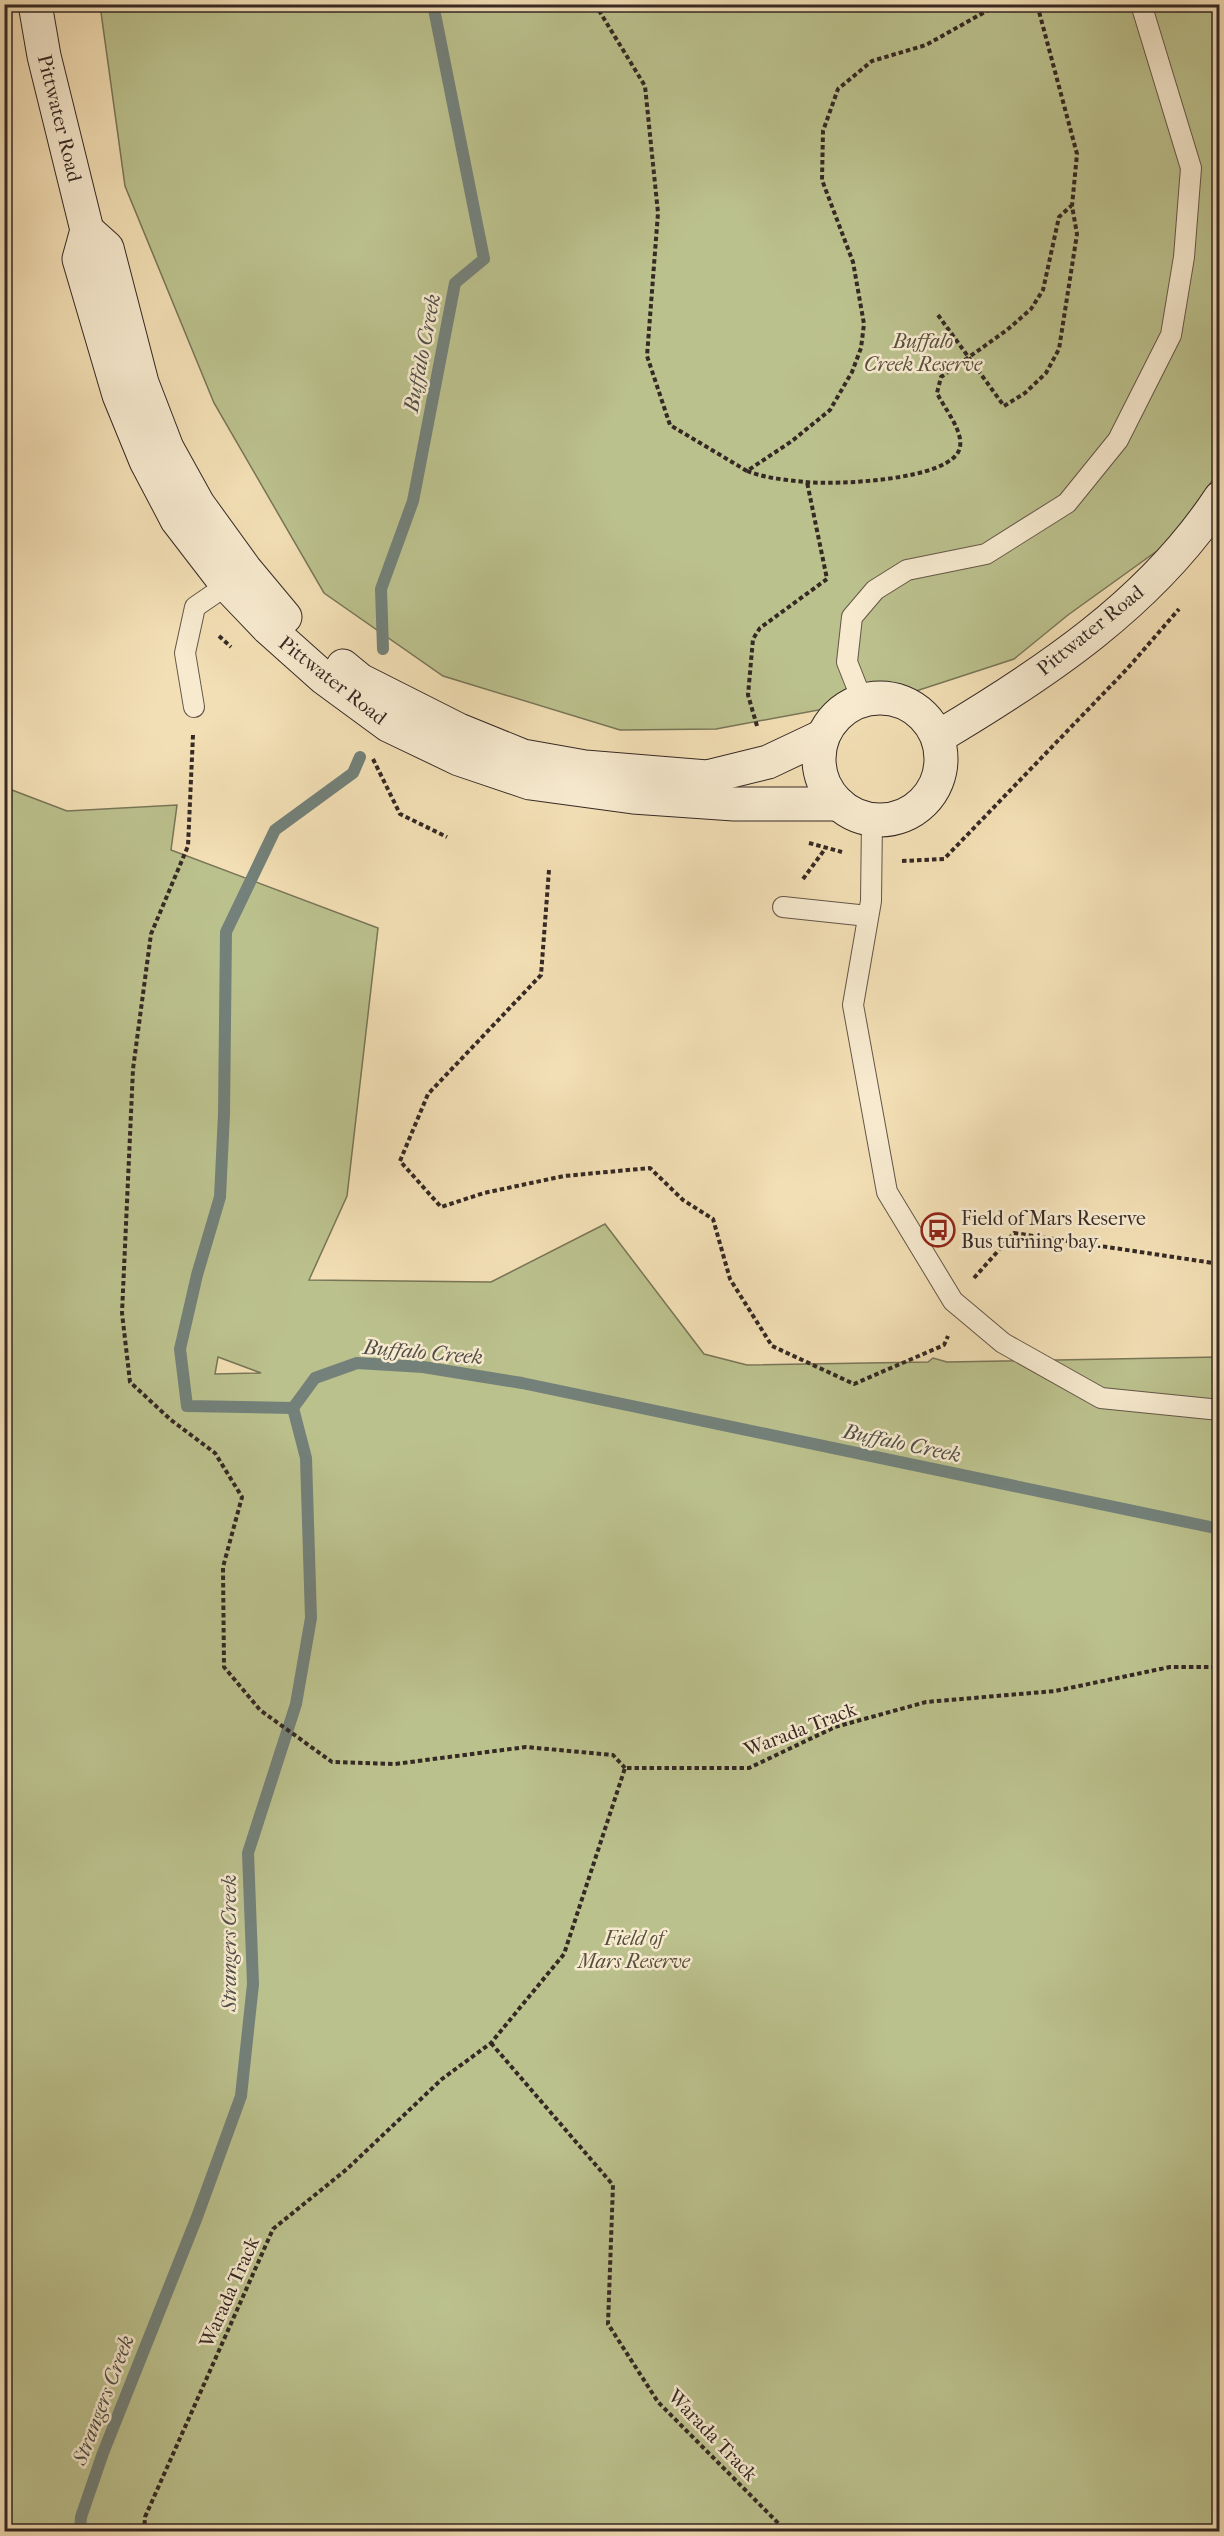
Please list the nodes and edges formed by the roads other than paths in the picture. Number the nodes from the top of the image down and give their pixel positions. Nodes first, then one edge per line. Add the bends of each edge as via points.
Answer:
1 (35, 4) edge
2 (1142, 4) edge
3 (87, 231) junction
4 (1220, 498) edge
5 (227, 585) junction
6 (862, 700) junction
7 (194, 708) road end
8 (823, 736) junction
9 (938, 737) junction
10 (839, 804) junction
11 (872, 820) junction
12 (783, 907) dead end
13 (868, 916) junction
14 (1220, 1410) edge

1 - 3 main road, Pittwater Road
2 - 6 lane via 1191,168 1184,257 1171,335 1118,440 1067,503 986,554 907,570 867,599 852,617 847,662
3 - 5 main road, Pittwater Road via 79,259 119,395 146,461 177,520
3 - 8 main road, Pittwater Road via 107,248 142,383 167,448 198,504 285,617 360,680 459,730 524,756 585,767 707,777 768,762
4 - 9 main road, Pittwater Road via 1182,549 1139,594 1065,655
5 - 7 lane via 195,607 185,653
5 - 10 main road, Pittwater Road via 324,678 388,725 459,759 531,783 633,797 734,804
6 - 8 main road via 832,720
6 - 9 main road via 898,700 915,708
8 - 10 main road via 820,773
9 - 11 main road via 940,773 934,790 908,814
10 - 11 main road via 854,815
11 - 13 lane
12 - 13 lane
13 - 14 lane via 853,1005 887,1192 957,1305 1003,1343 1101,1398

